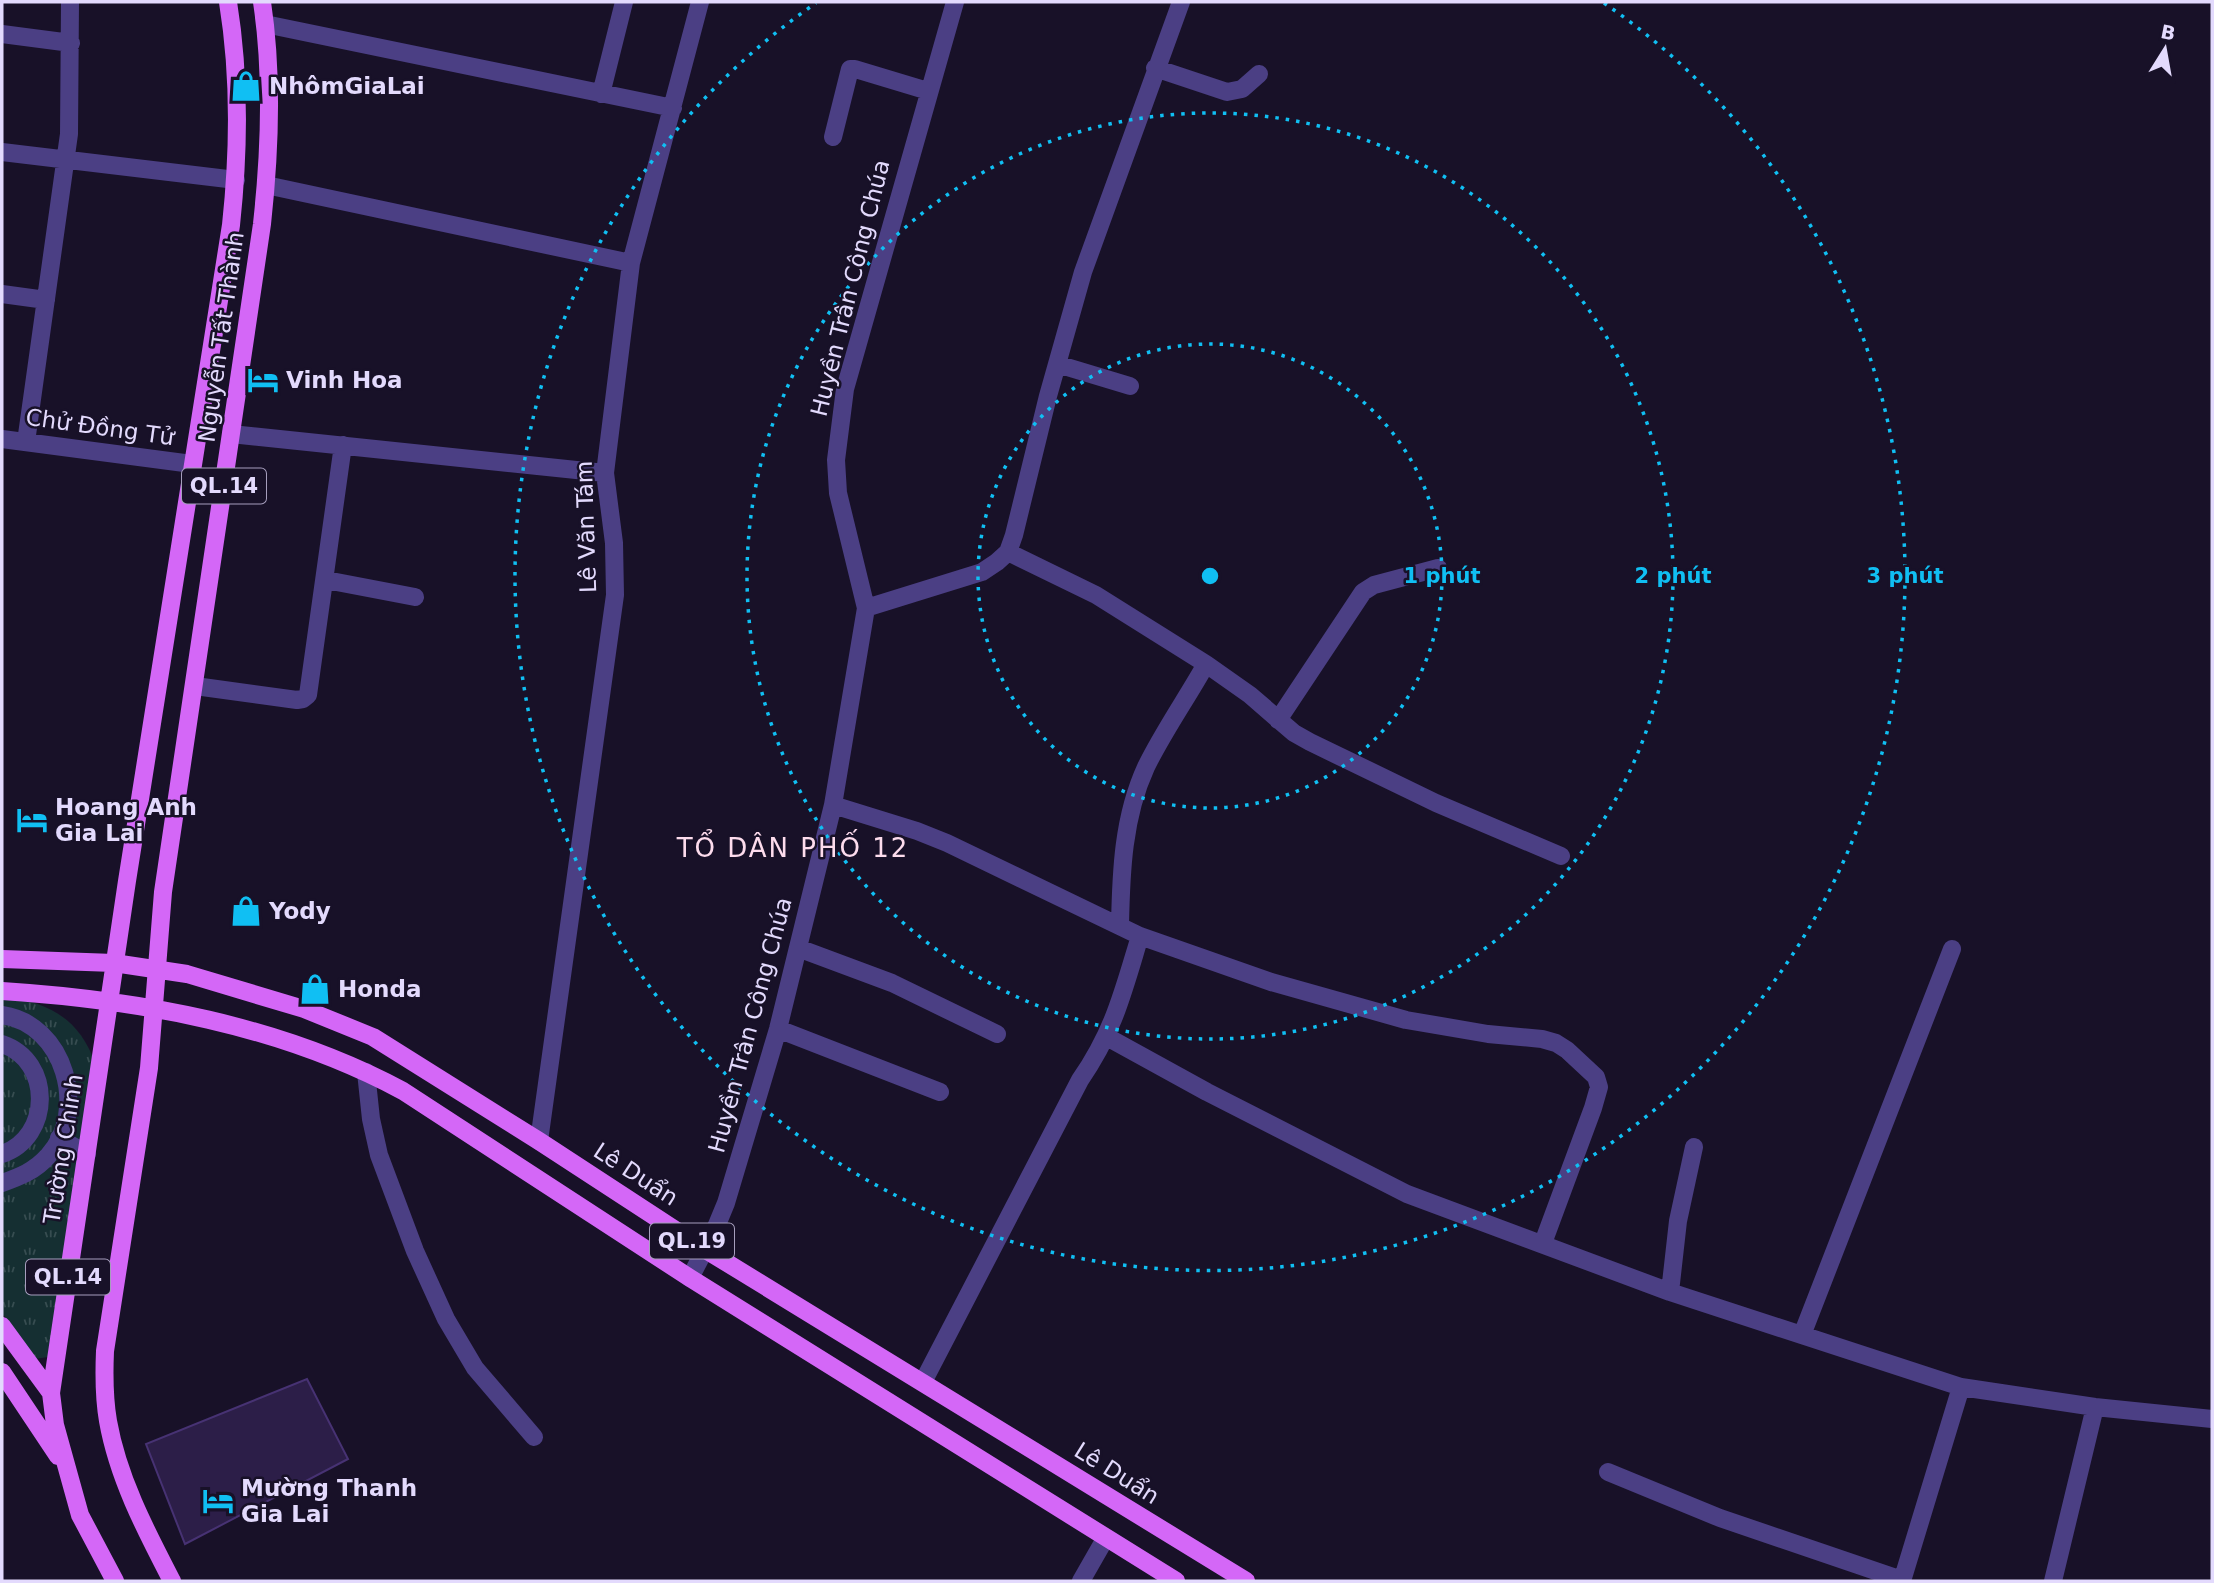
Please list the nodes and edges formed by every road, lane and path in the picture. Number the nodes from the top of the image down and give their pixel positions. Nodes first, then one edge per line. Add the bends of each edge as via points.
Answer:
1 (69, 2) edge
2 (228, 2) edge
3 (262, 2) edge
4 (624, 2) edge
5 (700, 2) edge
6 (955, 2) edge
7 (1181, 2) edge
8 (265, 24) junction
9 (2, 34) edge
10 (71, 43) junction
11 (1155, 68) junction
12 (1259, 74) dead end
13 (928, 92) junction
14 (601, 94) junction
15 (673, 108) junction
16 (833, 136) dead end
17 (2, 152) edge
18 (66, 159) junction
19 (236, 180) junction
20 (267, 186) junction
21 (631, 263) junction
22 (2, 294) edge
23 (46, 300) junction
24 (1057, 364) junction
25 (1130, 386) dead end
26 (231, 435) junction
27 (2, 439) edge
28 (26, 442) junction
29 (343, 445) junction
30 (192, 464) junction
31 (606, 473) junction
32 (1008, 552) junction
33 (1438, 568) dead end
34 (326, 580) junction
35 (415, 597) dead end
36 (866, 608) junction
37 (1206, 664) junction
38 (195, 686) junction
39 (1278, 720) junction
40 (833, 805) junction
41 (1561, 856) dead end
42 (1120, 926) junction
43 (1140, 936) junction
44 (798, 948) junction
45 (1952, 949) dead end
46 (2, 959) edge
47 (114, 963) junction
48 (157, 969) junction
49 (2, 991) edge
50 (109, 1000) junction
51 (154, 1009) junction
52 (2, 1015) edge
53 (778, 1029) junction
54 (998, 1034) dead end
55 (1107, 1037) junction
56 (2, 1044) edge
57 (366, 1072) junction
58 (940, 1091) dead end
59 (59, 1138) junction
60 (539, 1140) junction
61 (1694, 1147) dead end
62 (2, 1154) edge
63 (87, 1154) junction
64 (2, 1183) edge
65 (1543, 1243) junction
66 (706, 1250) junction
67 (690, 1278) junction
68 (1670, 1292) junction
69 (2, 1326) edge
70 (1802, 1335) junction
71 (2, 1372) edge
72 (923, 1382) junction
73 (1961, 1387) junction
74 (51, 1393) junction
75 (2095, 1407) junction
76 (2212, 1419) edge
77 (534, 1437) dead end
78 (65, 1467) junction
79 (1608, 1472) dead end
80 (1105, 1539) junction
81 (115, 1581) edge
82 (172, 1581) edge
83 (1081, 1581) edge
84 (1176, 1581) edge
85 (1246, 1581) edge
86 (1902, 1581) edge
87 (2053, 1581) edge

1 - 10 street
2 - 19 main road, Nguyễn Tất Thành / QL.14
3 - 8 main road, Nguyễn Tất Thành / QL.14
4 - 14 street
5 - 15 street, Lê Văn Tám
6 - 13 street, Huyền Trân Công Chúa
7 - 11 street
8 - 14 street
8 - 20 main road, Nguyễn Tất Thành / QL.14
9 - 10 street
10 - 18 street
11 - 12 street via 1227,92 1242,89
11 - 24 street via 1083,272
13 - 16 street via 850,69
13 - 36 street, Huyền Trân Công Chúa via 845,389 839,430 838,493
14 - 15 street
15 - 21 street, Lê Văn Tám
17 - 18 street
18 - 19 street
18 - 23 street
19 - 30 main road, Nguyễn Tất Thành / QL.14
20 - 21 street
20 - 26 main road, Nguyễn Tất Thành / QL.14
21 - 31 street, Lê Văn Tám
22 - 23 street
23 - 28 street
24 - 25 street
24 - 32 street
26 - 29 street
26 - 38 main road, Nguyễn Tất Thành / QL.14
27 - 28 street, Chử Đồng Tử
28 - 30 street, Chử Đồng Tử
29 - 31 street
29 - 34 street
30 - 47 main road, Nguyễn Tất Thành / QL.14
31 - 60 street, Lê Văn Tám via 614,595
32 - 36 street via 982,572
32 - 37 street via 1096,595
33 - 39 street via 1363,592
34 - 35 street
34 - 38 street via 308,695 303,699
36 - 40 street, Huyền Trân Công Chúa
37 - 39 street
37 - 42 street via 1146,767 1133,805 1124,842
38 - 48 main road, Nguyễn Tất Thành / QL.14 via 163,892
39 - 41 street via 1310,742 1425,798
40 - 42 street via 947,843
40 - 44 street, Huyền Trân Công Chúa
42 - 43 street
43 - 55 street
43 - 65 street via 1349,1005 1438,1026 1542,1039 1567,1050 1597,1077 1599,1087
44 - 53 street, Huyền Trân Công Chúa
44 - 54 street via 902,987
45 - 70 street
46 - 47 main road, Lê Duẩn
47 - 48 main road, Lê Duẩn / QL.19
47 - 50 main road, Trường Chinh / QL.14
48 - 51 main road, QL.14
48 - 60 main road, Lê Duẩn / QL.19 via 222,983 342,1023 373,1037
49 - 50 main road
50 - 51 main road, QL.19
50 - 63 main road, Trường Chinh / QL.14
51 - 57 main road, QL.19 via 296,1044
51 - 82 main road, QL.14 via 104,1385 108,1422 128,1488
52 - 59 street via 33,1029 53,1049 66,1074 70,1101
53 - 58 street
53 - 66 street, Huyền Trân Công Chúa via 726,1203
55 - 65 street via 1407,1194
55 - 72 street via 1080,1080
56 - 62 street via 22,1056 34,1071 41,1107 28,1121 25,1140
57 - 67 main road, QL.19
57 - 77 street via 379,1155 446,1319 475,1368
59 - 63 street
59 - 64 street via 48,1156 26,1175
60 - 66 main road, Lê Duẩn / QL.19
61 - 68 street via 1678,1220
63 - 74 main road, Trường Chinh / QL.14
65 - 68 street
66 - 67 street, Huyền Trân Công Chúa
66 - 72 main road, Lê Duẩn / QL.19
67 - 80 main road, QL.19
68 - 70 street
69 - 74 main road
70 - 73 street
71 - 78 main road
72 - 85 main road, Lê Duẩn / QL.19
73 - 75 street
73 - 86 street
74 - 78 main road, Trường Chinh / QL.14
75 - 76 street
75 - 87 street
78 - 81 main road, Trường Chinh / QL.14 via 80,1515
79 - 86 street via 1720,1518
80 - 83 street
80 - 84 main road, QL.19

